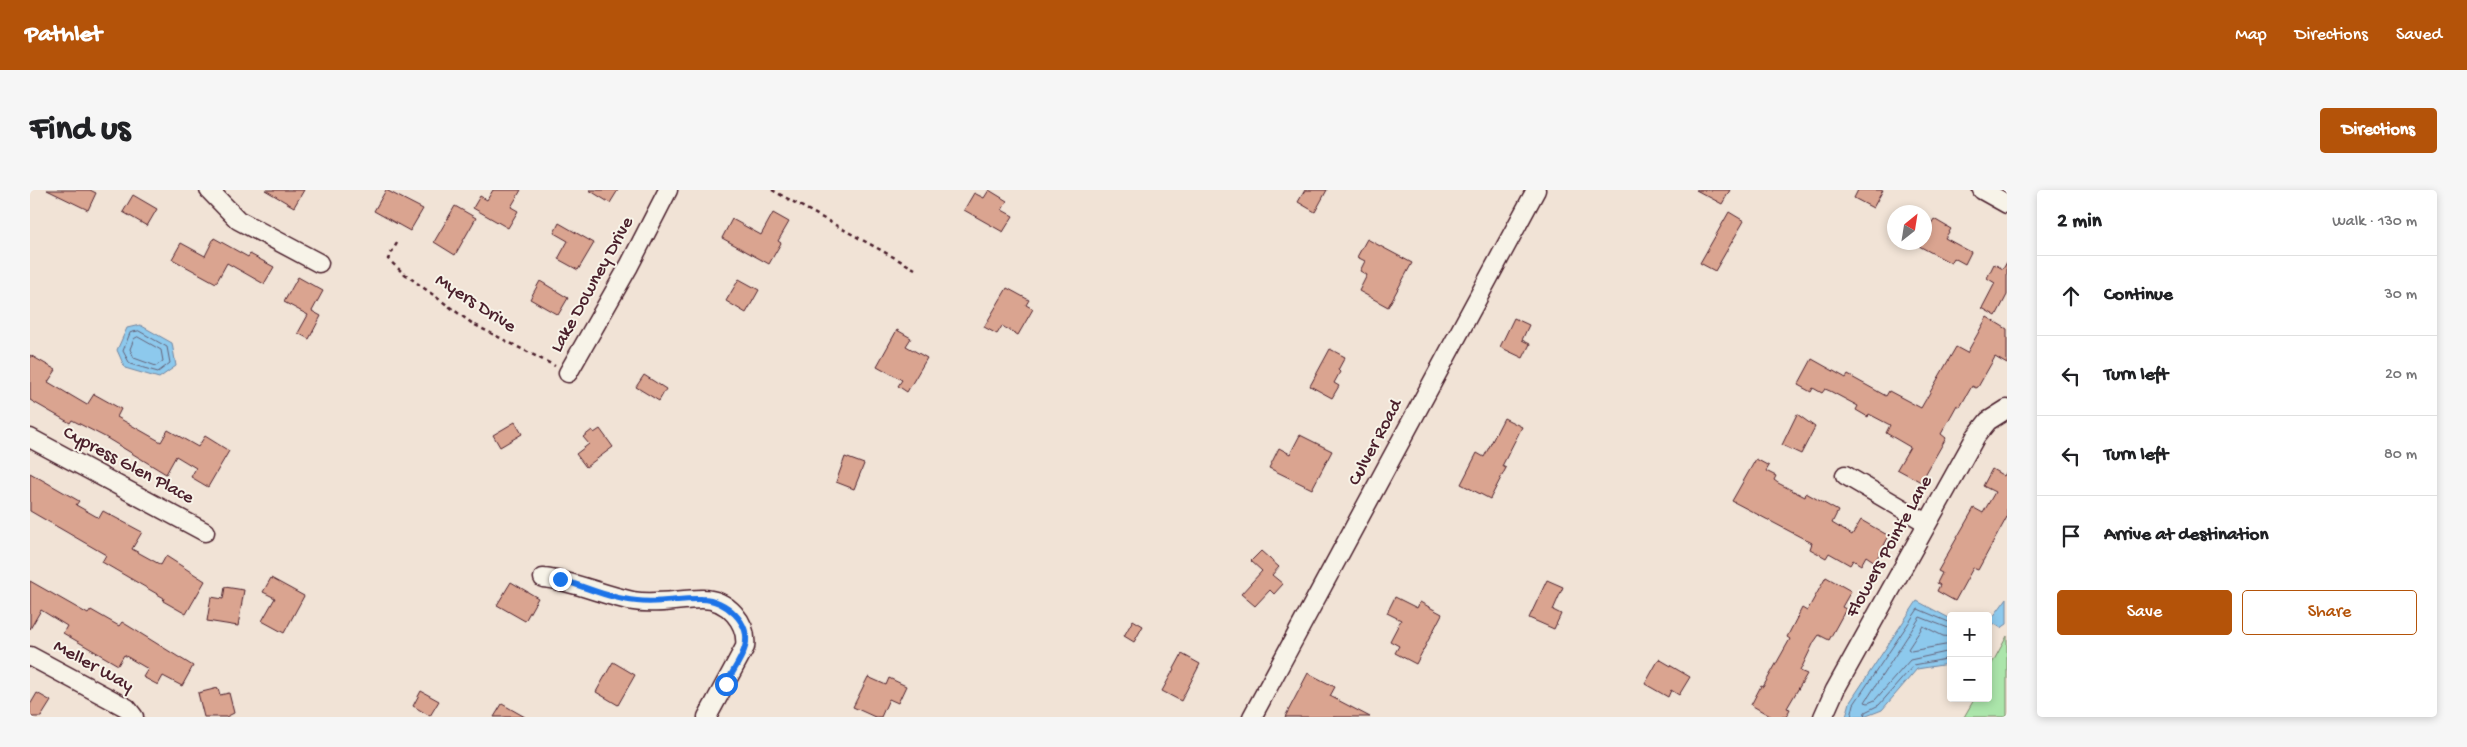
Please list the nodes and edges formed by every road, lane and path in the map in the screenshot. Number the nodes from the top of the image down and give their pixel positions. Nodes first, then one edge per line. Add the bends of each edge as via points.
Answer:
1 (209, 190) edge
2 (668, 190) edge
3 (772, 190) edge
4 (1536, 190) edge
5 (1982, 190) edge
6 (2007, 204) edge
7 (397, 243) dead end
8 (319, 263) dead end
9 (915, 269) dead end
10 (568, 373) joint
11 (2007, 409) edge
12 (30, 438) edge
13 (1845, 475) dead end
14 (1928, 523) junction
15 (205, 532) dead end
16 (543, 578) dead end
17 (30, 656) edge
18 (134, 717) edge
19 (706, 717) edge
20 (1252, 717) edge
21 (1823, 717) edge

1 - 8 street via 238,220
2 - 10 street, Lake Downey Drive
3 - 9 path
4 - 20 street, Culver Road
5 - 6 street
7 - 10 path, Myers Drive via 388,259 402,272 473,324
11 - 14 street, Flowers Pointe Lane via 1988,421 1976,436
12 - 15 street, Cypress Glen Place
13 - 14 street
14 - 21 street, Flowers Pointe Lane
16 - 19 street via 560,579 636,601 704,599 734,613 742,622 745,647
17 - 18 street, Meller Way via 127,708

